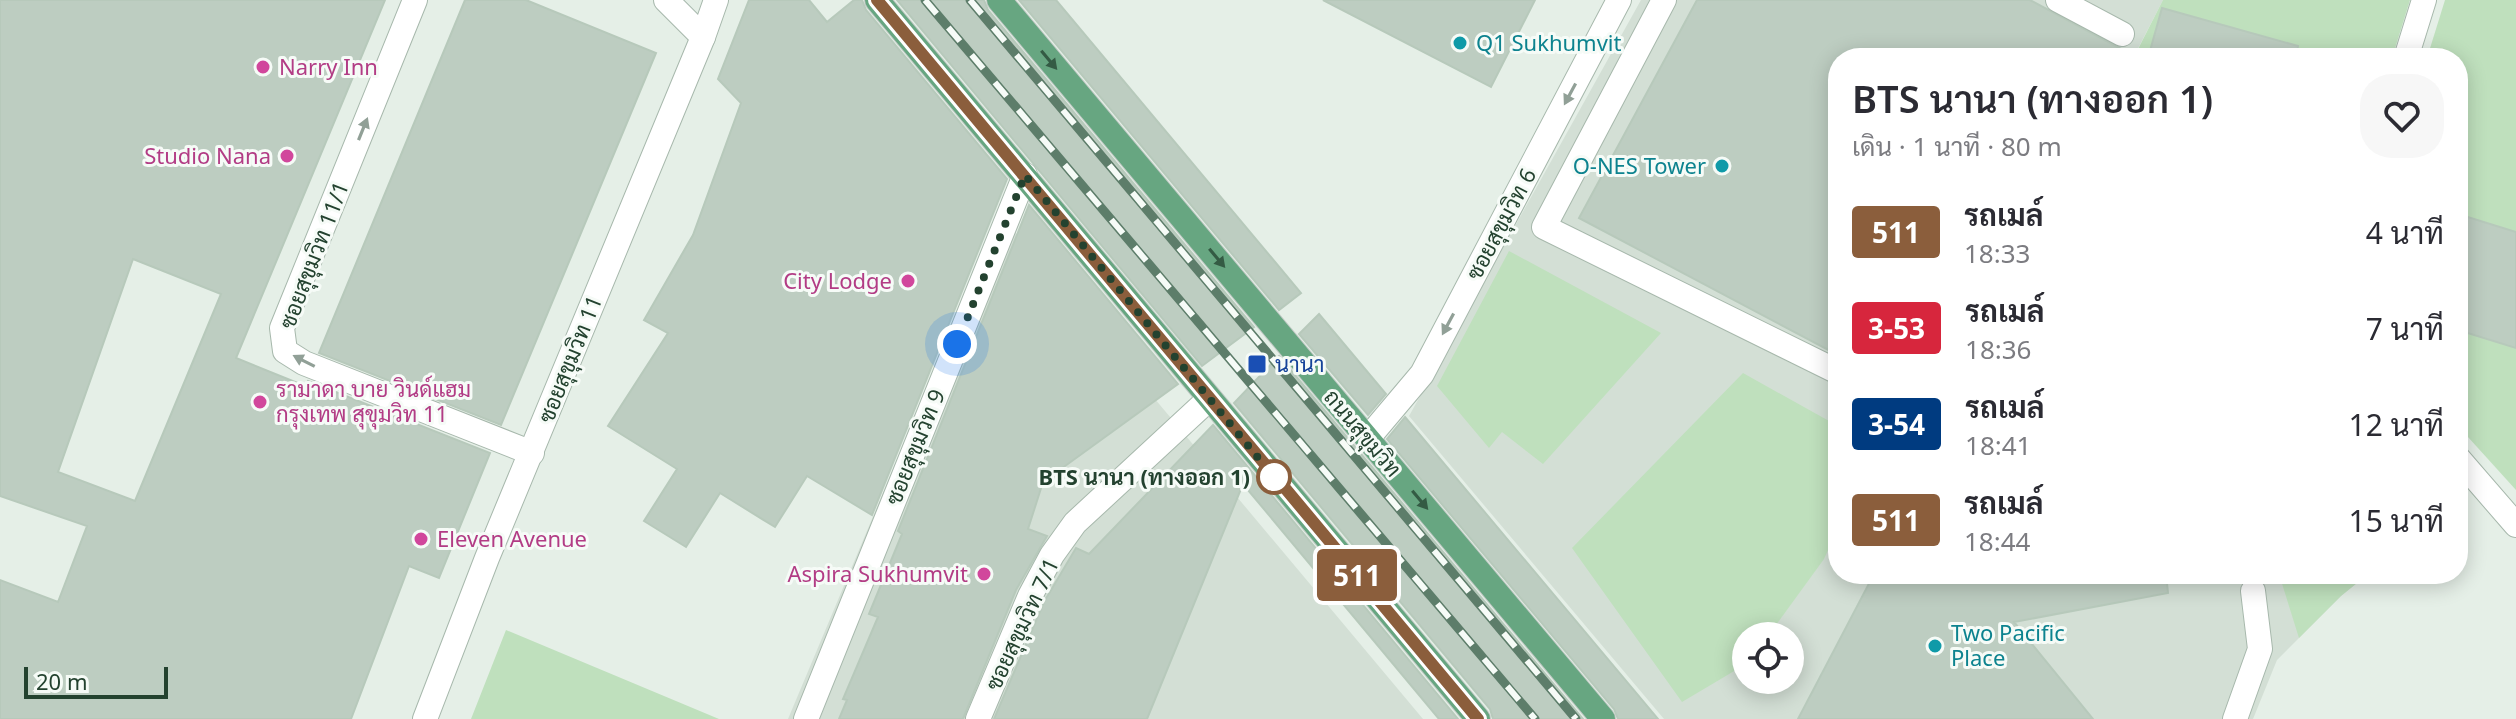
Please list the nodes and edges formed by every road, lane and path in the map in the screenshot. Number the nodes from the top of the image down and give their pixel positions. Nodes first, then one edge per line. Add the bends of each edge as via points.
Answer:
1 (415, 0) edge
2 (666, 0) edge
3 (716, 0) edge
4 (877, 0) edge
5 (999, 0) edge
6 (1619, 0) edge
7 (1664, 0) edge
8 (2058, 0) edge
9 (2424, 0) edge
10 (2122, 34) dead end
11 (703, 37) junction
12 (2409, 48) edge
13 (1025, 175) junction
14 (1828, 367) edge
15 (1209, 399) junction
16 (1368, 438) junction
17 (532, 453) junction
18 (2468, 470) edge
19 (2516, 525) edge
20 (2253, 591) dead end
21 (425, 719) edge
22 (806, 719) edge
23 (978, 719) edge
24 (1478, 719) edge
25 (1603, 719) edge
26 (2235, 719) edge

17 -> 1 street, ซอยสุขุมวิท 11/1 via 285,351 282,328
2 - 11 street
3 - 11 street, ซอยสุขุมวิท 11
4 - 13 main road
5 -> 16 main road, ถนนสุขุมวิท
6 -> 16 street, ซอยสุขุมวิท 6 via 1422,374
7 - 14 street via 1544,227
8 - 10 street
9 - 12 street
11 - 17 street, ซอยสุขุมวิท 11
13 - 15 main road
13 - 22 street, ซอยสุขุมวิท 9
15 - 23 street, ซอยสุขุมวิท 7/1 via 1075,523 1030,596
15 - 24 main road
16 -> 25 main road, ถนนสุขุมวิท
17 - 21 street, ซอยสุขุมวิท 11
18 - 19 street
20 - 26 street via 2260,649

